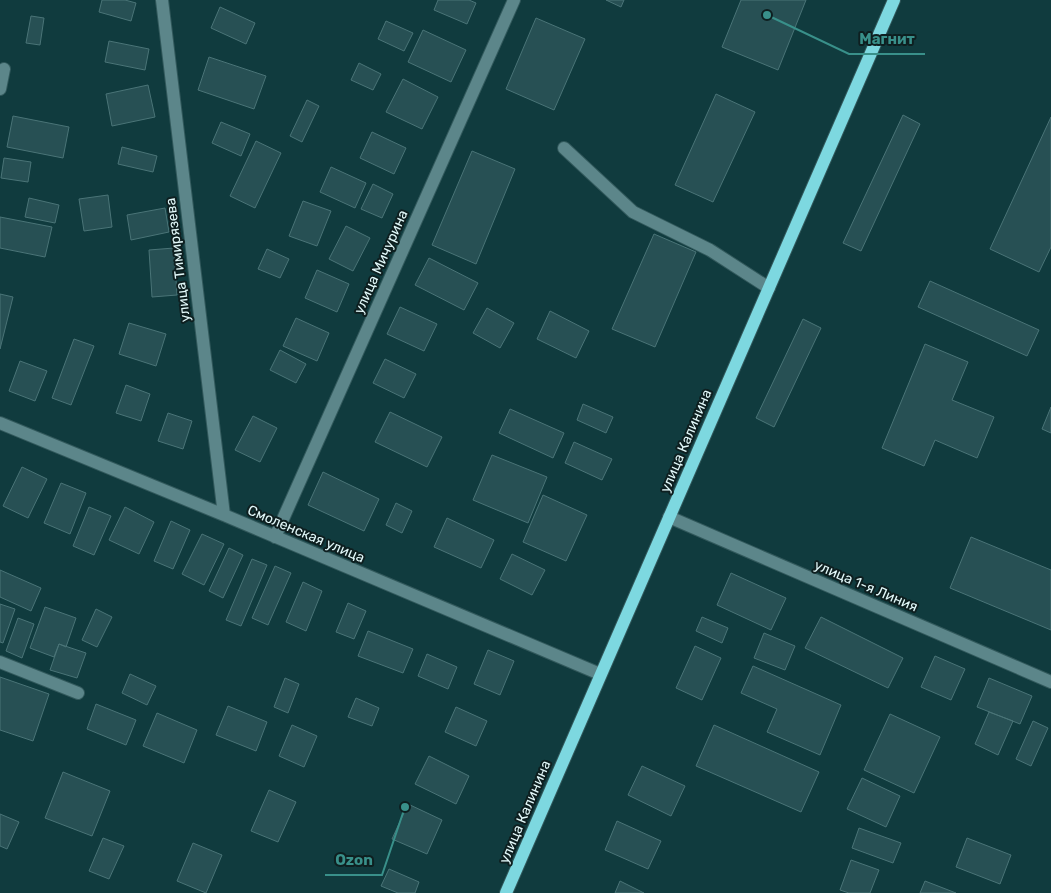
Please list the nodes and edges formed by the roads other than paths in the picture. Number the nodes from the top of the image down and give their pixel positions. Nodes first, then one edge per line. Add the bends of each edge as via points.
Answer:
1 (162, 0) edge
2 (171, 0) edge
3 (514, 0) edge
4 (894, 0) edge
5 (164, 15) junction
6 (4, 69) dead end
7 (0, 89) edge
8 (564, 148) dead end
9 (769, 288) junction
10 (0, 424) edge
11 (224, 516) junction
12 (670, 517) junction
13 (275, 537) junction
14 (0, 662) edge
15 (600, 674) junction
16 (1051, 682) edge
17 (78, 693) dead end
18 (506, 893) edge

1 - 5 street, улица Тимирязева
2 - 5 street
3 - 13 street, улица Мичурина
4 - 9 main road, улица Калинина
5 - 11 street, улица Тимирязева
6 - 7 street
8 - 9 street via 633,212 710,250
9 - 12 main road, улица Калинина
10 - 11 street, Смоленская улица
11 - 13 street, Смоленская улица
12 - 15 main road, улица Калинина
12 - 16 street, улица 1-я Линия
13 - 15 street, Смоленская улица
14 - 17 street
15 - 18 main road, улица Калинина

